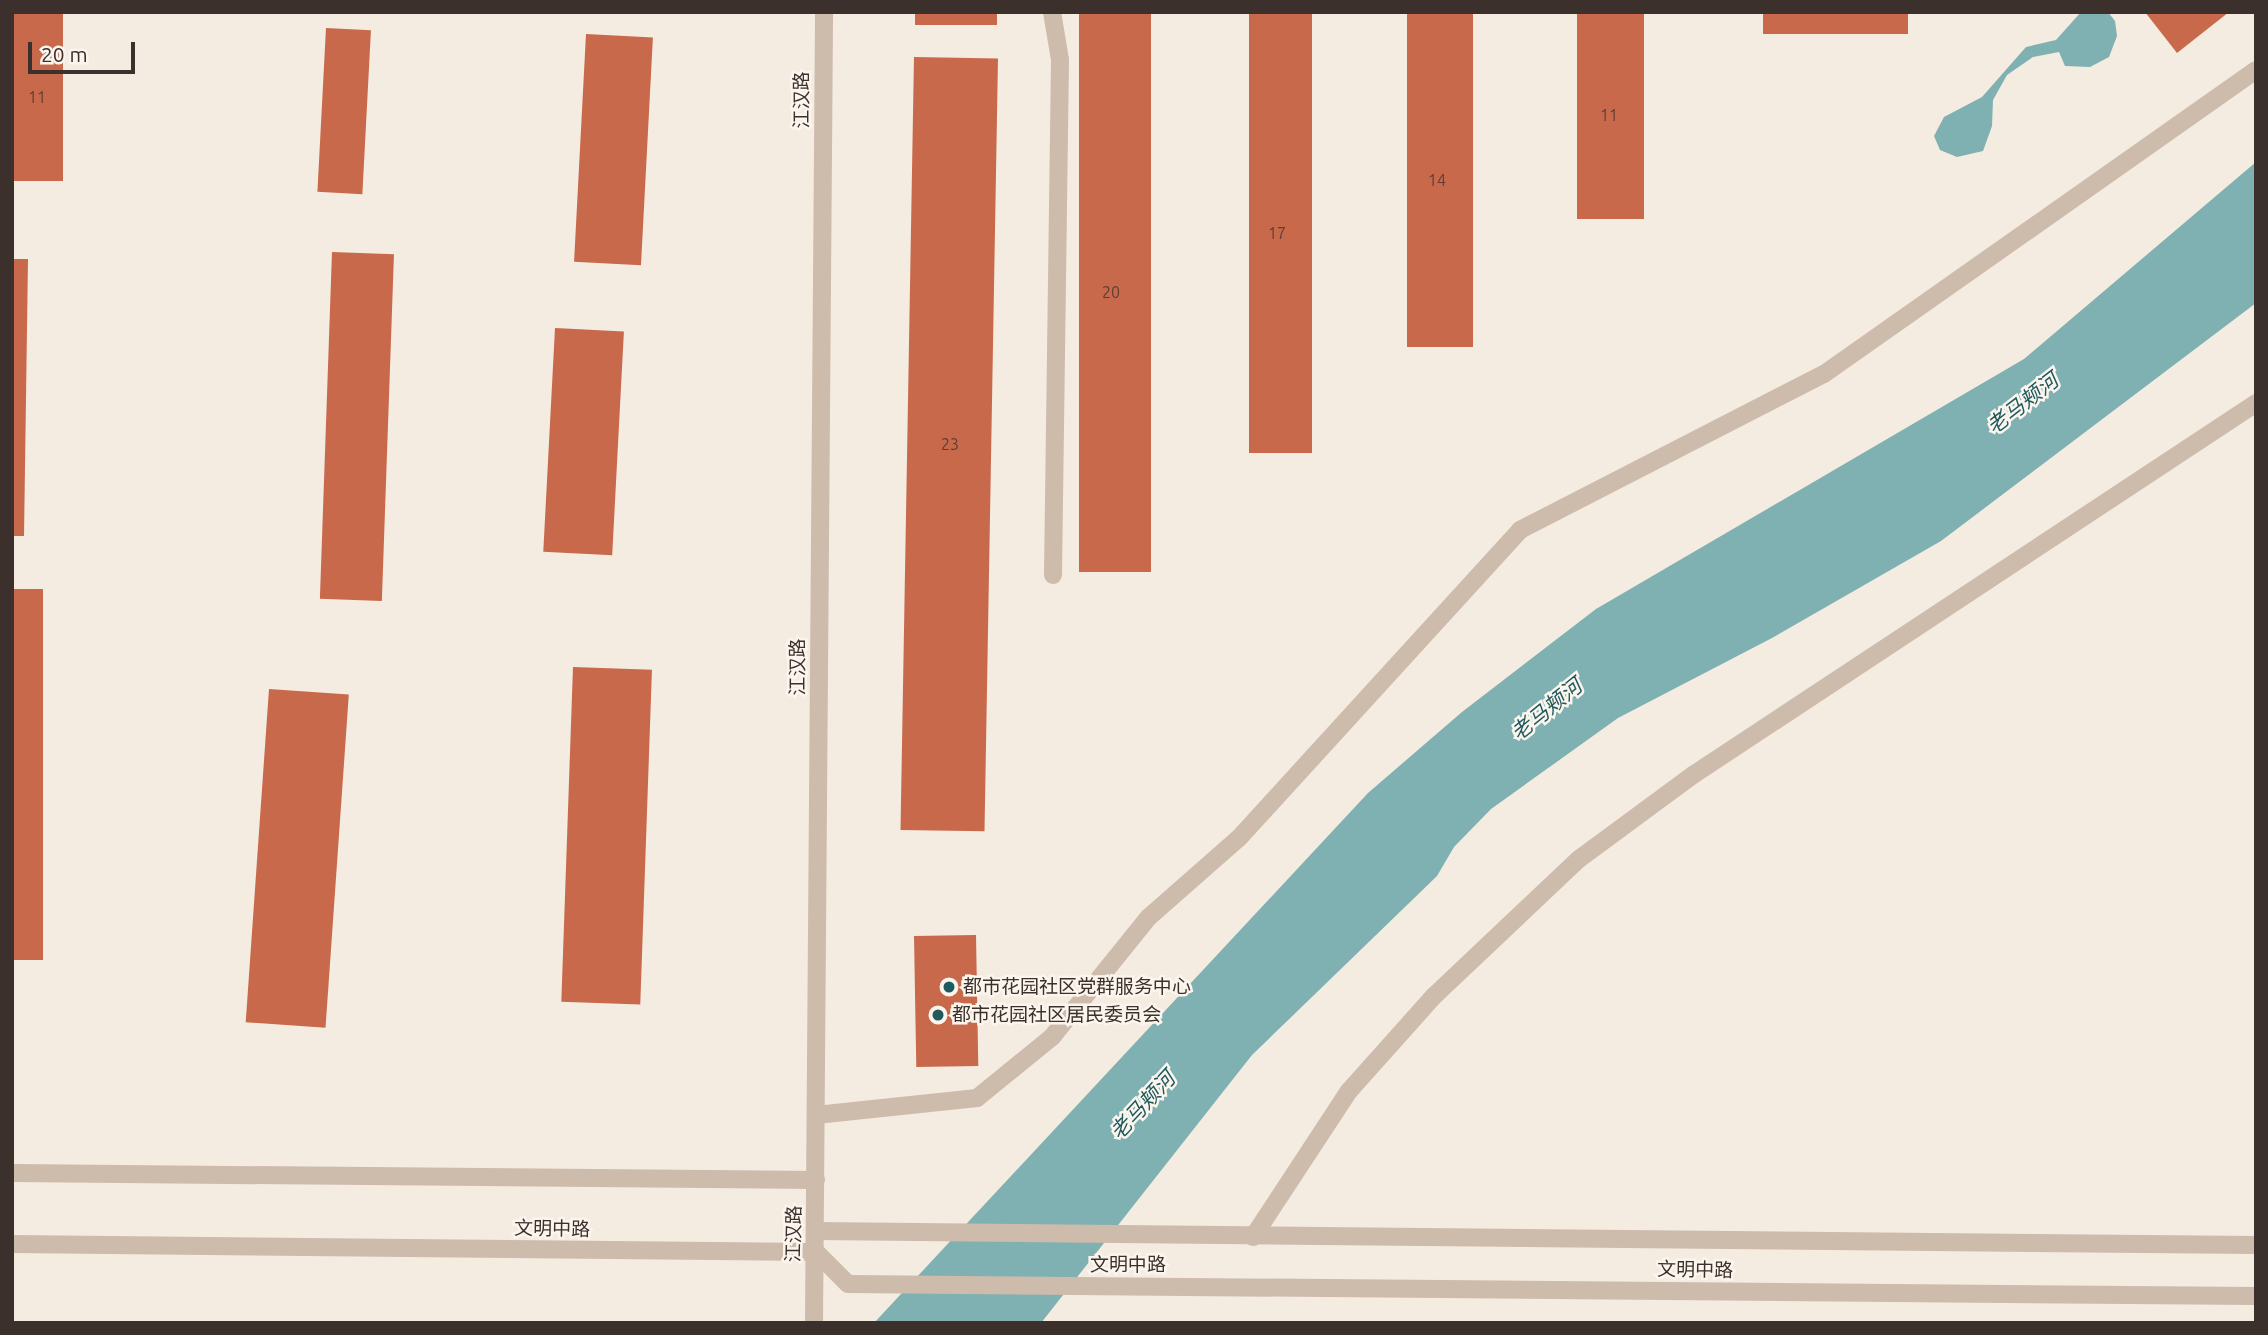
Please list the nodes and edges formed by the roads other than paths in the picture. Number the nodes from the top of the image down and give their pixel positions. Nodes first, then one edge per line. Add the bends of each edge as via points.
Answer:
1 (824, 12) edge
2 (1052, 12) edge
3 (2256, 70) edge
4 (2256, 403) edge
5 (1053, 575) dead end
6 (816, 1115) junction
7 (12, 1172) edge
8 (816, 1180) junction
9 (816, 1231) junction
10 (1253, 1237) junction
11 (12, 1244) edge
12 (2256, 1245) edge
13 (816, 1252) junction
14 (2256, 1296) edge
15 (814, 1323) edge

1 - 6 street, 江汉路
2 - 5 street via 1060,60
3 - 6 street via 1824,374 1520,530 1239,838 1149,917 1052,1037 977,1098
4 - 10 street via 1693,775 1579,859 1434,996 1349,1091
6 - 8 street, 江汉路
7 - 8 street
8 - 9 street, 江汉路
9 - 10 street
9 - 13 street, 江汉路
10 - 12 street
11 - 13 street, 文明中路
13 - 14 street, 文明中路 via 848,1284
13 - 15 street, 江汉路

